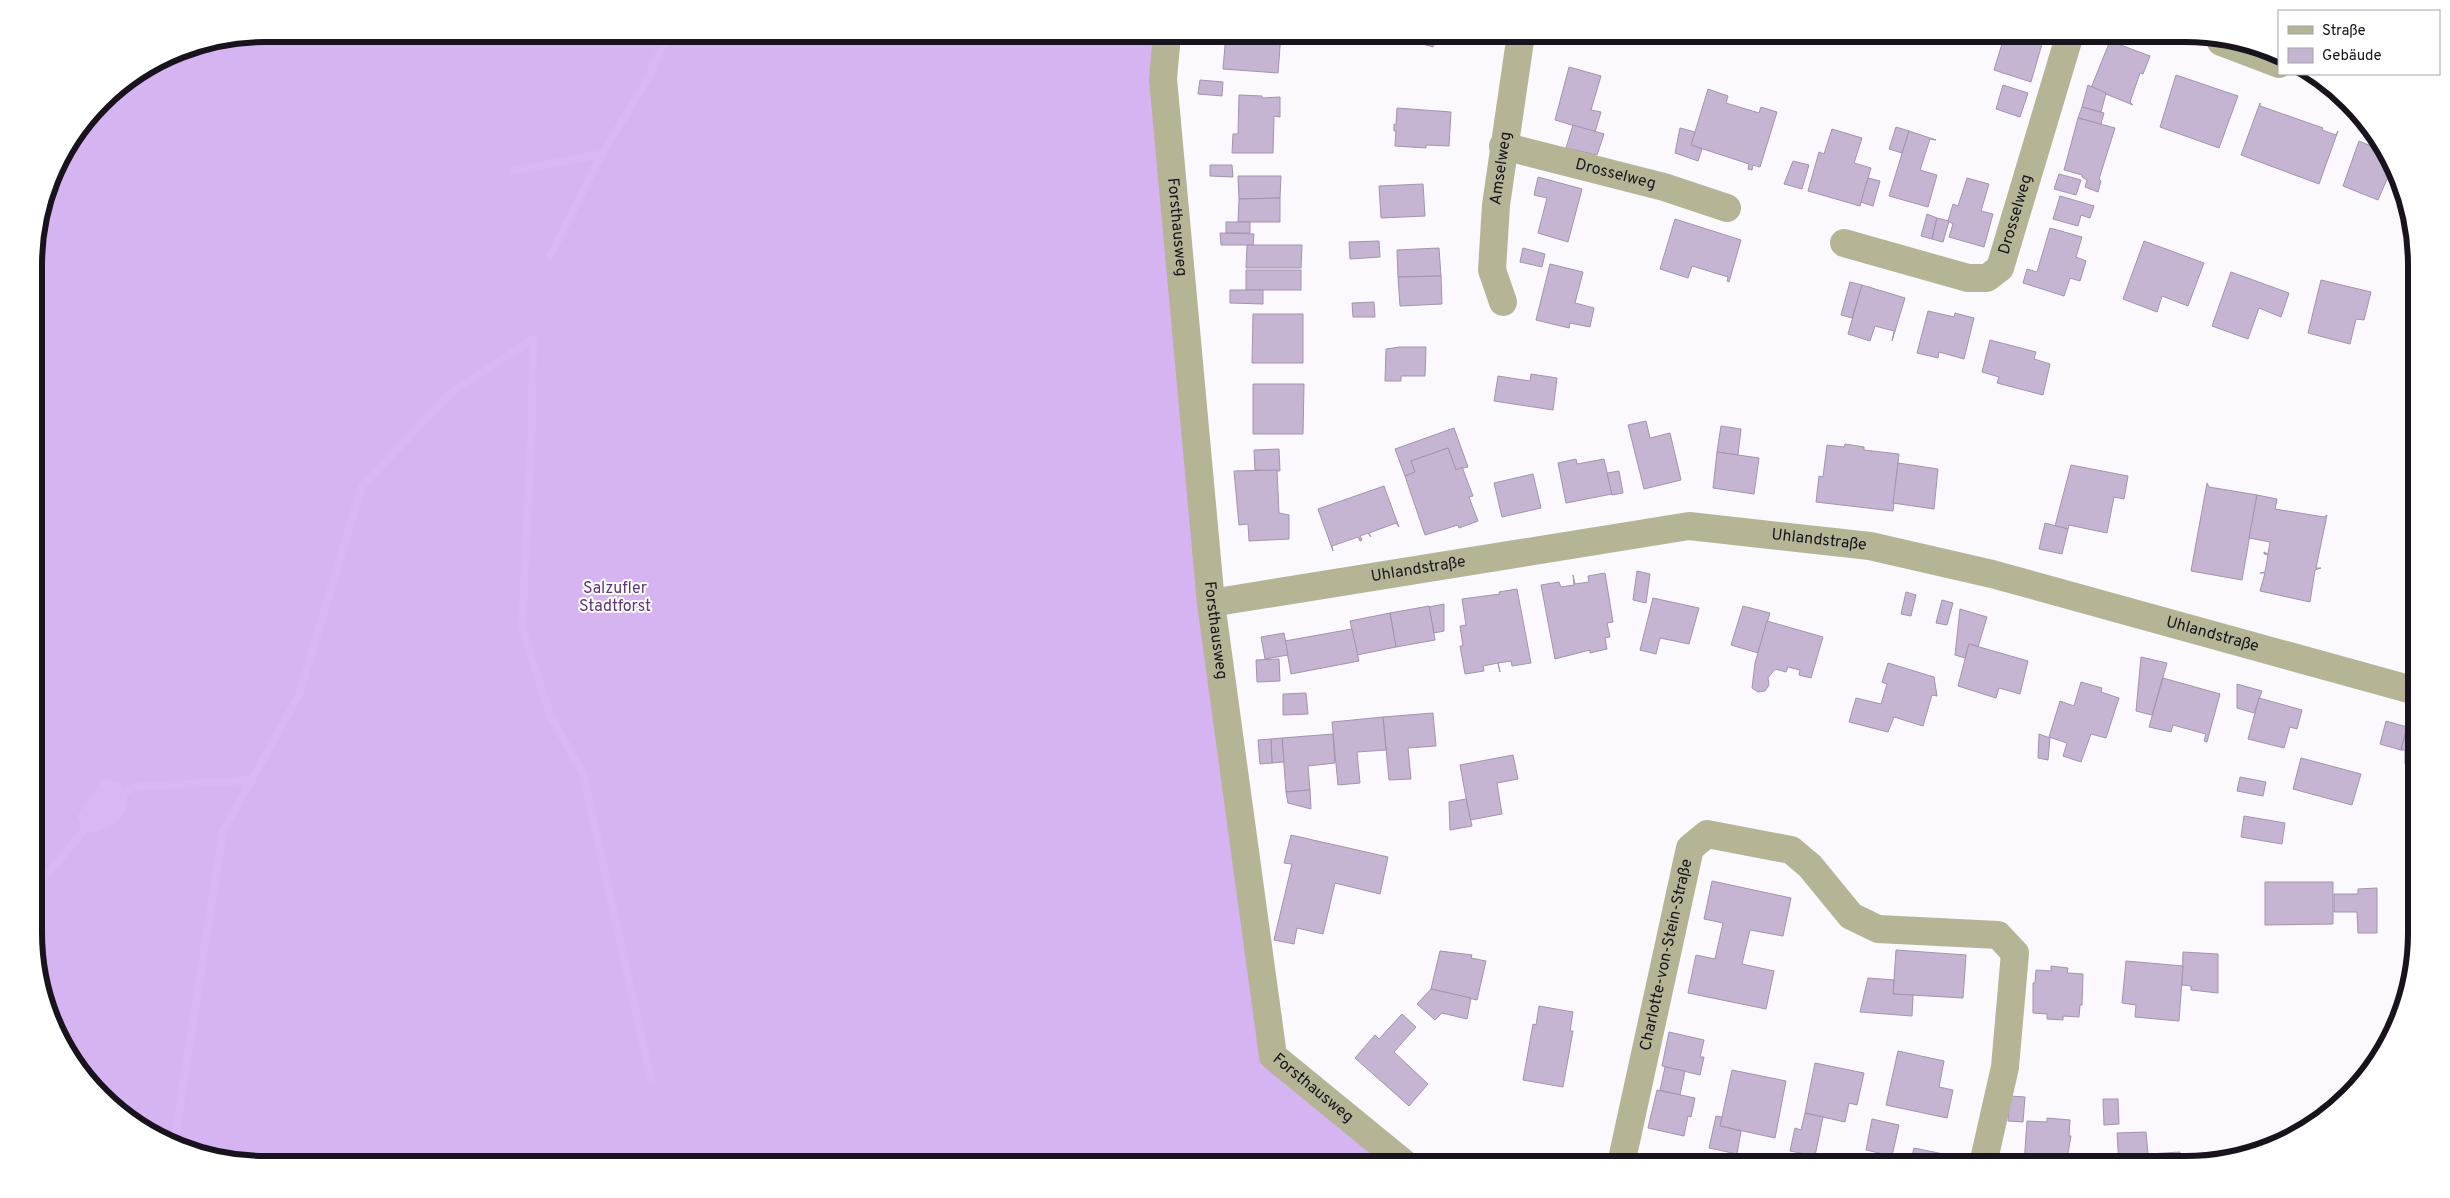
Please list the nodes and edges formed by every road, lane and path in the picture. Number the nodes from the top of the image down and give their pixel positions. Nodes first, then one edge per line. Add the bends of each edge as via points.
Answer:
1 (1166, 42) edge
2 (1520, 42) edge
3 (2068, 42) edge
4 (2241, 50) edge
5 (2278, 64) edge
6 (1503, 146) junction
7 (1727, 208) dead end
8 (1844, 243) dead end
9 (1503, 302) dead end
10 (1211, 603) junction
11 (2408, 688) edge
12 (1395, 1156) edge
13 (1622, 1156) edge
14 (1985, 1156) edge

1 - 10 street, Forsthausweg via 1163,80
2 - 6 street, Amselweg
3 - 8 street, Drosselweg via 2000,268 1987,278 1968,278
4 - 5 street
6 - 7 street, Drosselweg via 1664,187
6 - 9 street, Amselweg via 1492,270
10 - 11 street, Uhlandstraße via 1689,526 1870,546 1992,574
10 - 12 street, Forsthausweg via 1273,1056
13 - 14 street, Charlotte-von-Stein-Straße via 1690,848 1707,834 1791,850 1810,866 1851,916 1878,929 1998,936 2014,954 2005,1067

